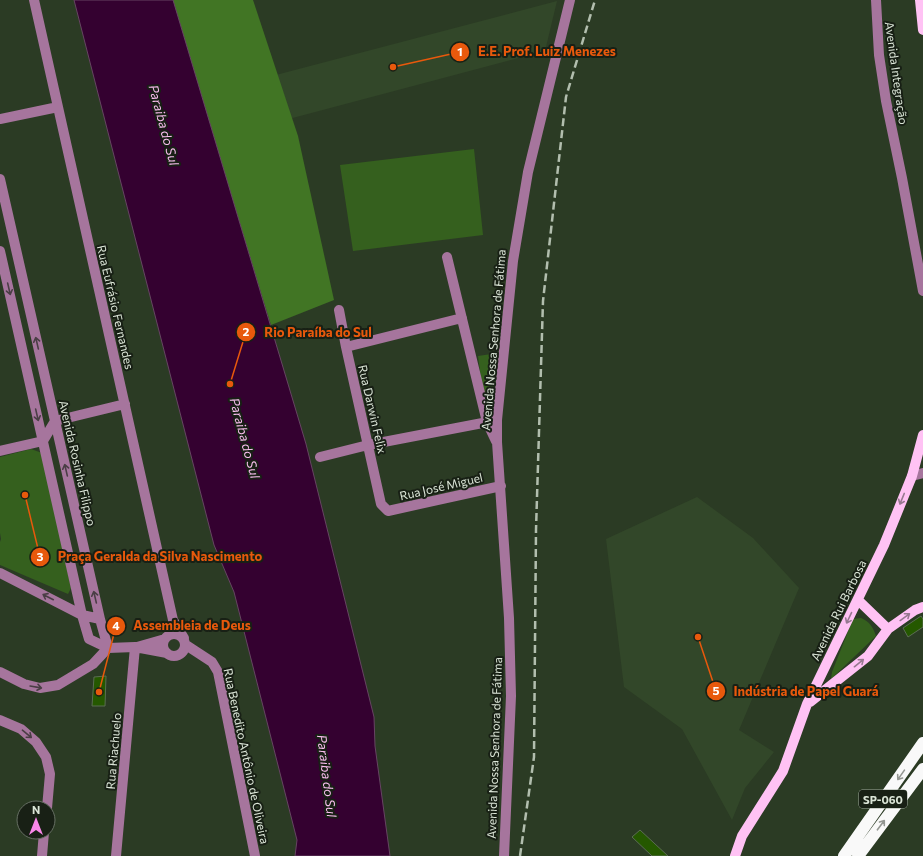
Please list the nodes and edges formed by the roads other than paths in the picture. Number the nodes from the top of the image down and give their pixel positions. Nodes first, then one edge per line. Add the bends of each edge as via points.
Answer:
1 (34, 0) edge
2 (570, 0) edge
3 (876, 0) edge
4 (920, 0) edge
5 (922, 23) edge
6 (58, 107) junction
7 (0, 119) edge
8 (0, 179) edge
9 (16, 251) junction
10 (0, 253) edge
11 (447, 257) dead end
12 (923, 291) edge
13 (339, 310) dead end
14 (462, 318) junction
15 (346, 347) junction
16 (125, 404) junction
17 (55, 421) junction
18 (492, 421) junction
19 (923, 435) edge
20 (43, 441) junction
21 (368, 445) junction
22 (0, 451) edge
23 (320, 457) dead end
24 (923, 473) edge
25 (912, 476) junction
26 (501, 486) junction
27 (388, 511) joint
28 (0, 573) edge
29 (858, 600) junction
30 (923, 607) edge
31 (82, 615) junction
32 (100, 619) junction
33 (173, 620) junction
34 (888, 629) junction
35 (167, 636) junction
36 (185, 642) junction
37 (135, 647) junction
38 (108, 648) junction
39 (167, 654) junction
40 (180, 655) junction
41 (212, 662) junction
42 (0, 672) edge
43 (807, 704) junction
44 (0, 720) edge
45 (923, 743) edge
46 (923, 769) edge
47 (48, 800) edge
48 (43, 840) edge
49 (42, 856) edge
50 (116, 856) edge
51 (255, 856) edge
52 (504, 856) edge
53 (735, 856) edge
54 (844, 856) edge
55 (858, 856) edge

1 - 6 street, Rua Eufrásio Fernandes
2 - 18 street, Avenida Nossa Senhora de Fátima via 525,187
3 - 12 street, Avenida Integração via 879,55 886,101
4 - 5 main road
6 - 7 street
6 - 16 street, Rua Eufrásio Fernandes
8 - 9 street, Avenida Rosinha Filippo
9 - 10 street
17 -> 9 street, Avenida Rosinha Filippo
10 -> 20 street
11 - 14 street
13 - 15 street, Rua Darwin Felix
14 - 15 street
14 - 18 street
15 - 21 street, Rua Darwin Felix
16 - 17 street
16 - 33 street, Rua Eufrásio Fernandes
17 - 20 street
32 -> 17 street, Avenida Rosinha Filippo
18 - 21 street
18 - 26 street, Avenida Nossa Senhora de Fátima via 497,442
19 - 25 main road, Avenida Rui Barbosa
20 - 22 street
20 - 31 street
21 - 23 street
21 - 27 street, Rua Darwin Felix via 381,504
24 - 25 street
25 -> 29 main road, Avenida Rui Barbosa
26 - 27 street, Rua José Miguel
26 - 52 street, Avenida Nossa Senhora de Fátima via 511,696
31 -> 28 street
29 - 34 main road
29 -> 43 main road, Avenida Rui Barbosa
34 -> 30 main road
31 - 32 street
31 - 38 street via 89,639
32 - 38 street, Avenida Rosinha Filippo
33 - 35 street
33 - 36 street
43 -> 34 main road via 868,656
35 - 36 street via 178,634
35 - 37 street
35 - 39 street via 163,645
36 - 40 street via 184,651
36 - 41 street
37 - 38 street
37 - 39 street
37 - 50 street, Rua Riachuelo
42 -> 38 street via 24,684 40,688 58,684 93,664
39 - 40 street
40 - 41 street
41 - 51 street, Rua Benedito Antônio de Oliveira via 218,672
43 - 53 main road, Avenida Rui Barbosa via 783,771 742,836
44 -> 47 street via 21,729 36,742 46,757 50,774
45 -> 54 highway, SP-060
55 -> 46 highway, SP-060
48 - 49 street

